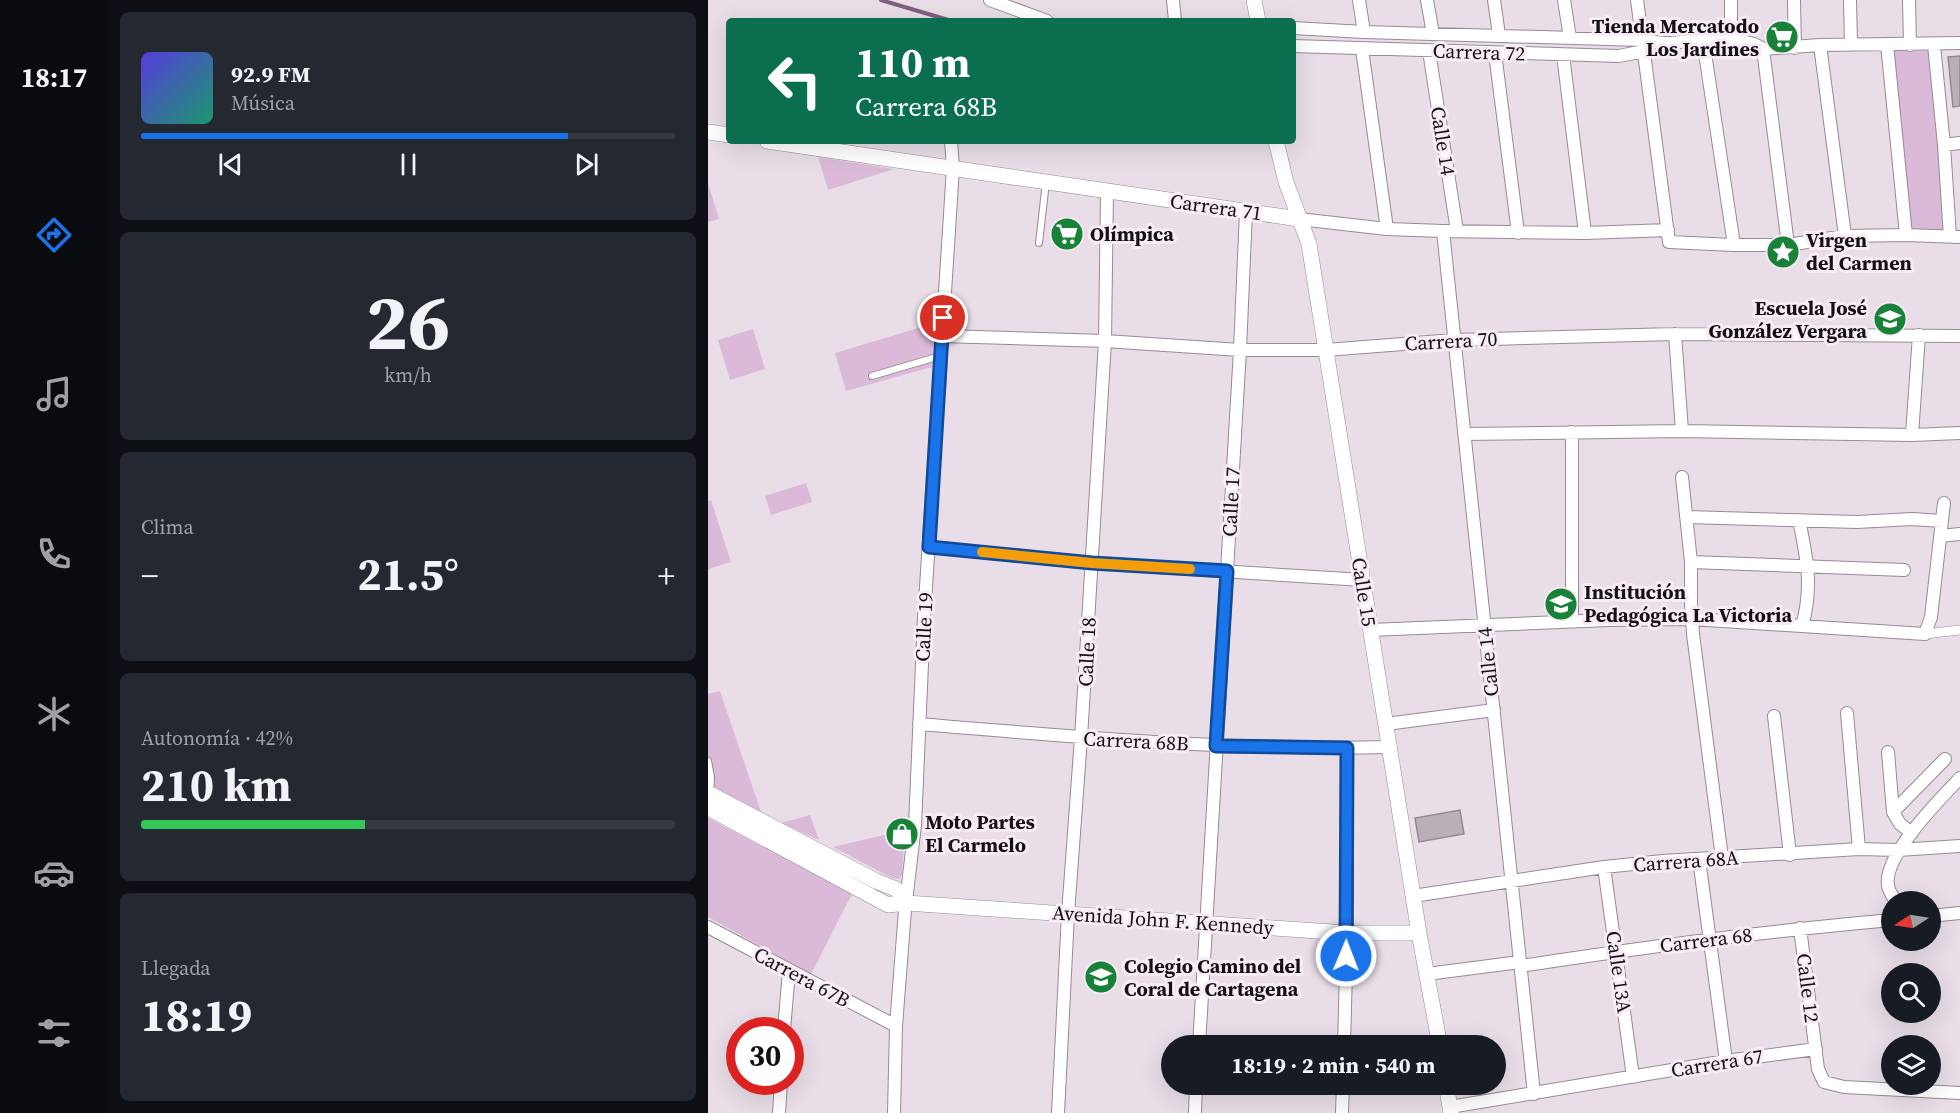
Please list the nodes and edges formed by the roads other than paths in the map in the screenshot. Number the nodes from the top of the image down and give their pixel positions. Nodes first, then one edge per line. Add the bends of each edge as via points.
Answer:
1 (990, 0) edge
2 (1254, 0) edge
3 (1359, 0) edge
4 (1427, 0) edge
5 (1494, 0) edge
6 (1564, 0) edge
7 (1637, 0) edge
8 (1731, 0) edge
9 (1794, 0) edge
10 (1850, 0) edge
11 (1909, 0) edge
12 (1170, 1) edge
13 (1039, 18) edge
14 (1175, 18) edge
15 (1257, 18) edge
16 (1296, 28) edge
17 (1364, 32) junction
18 (1433, 34) junction
19 (1499, 35) junction
20 (1570, 38) junction
21 (1703, 40) junction
22 (1731, 41) junction
23 (1960, 43) edge
24 (1887, 44) junction
25 (1820, 45) junction
26 (1851, 45) junction
27 (1910, 45) junction
28 (1934, 45) junction
29 (1296, 46) edge
30 (1643, 46) junction
31 (1795, 48) junction
32 (1362, 49) junction
33 (1763, 49) junction
34 (1429, 51) junction
35 (1495, 53) junction
36 (1563, 55) junction
37 (708, 132) edge
38 (726, 135) edge
39 (1960, 143) edge
40 (788, 144) edge
41 (951, 144) edge
42 (1277, 144) edge
43 (1944, 145) junction
44 (953, 168) junction
45 (1046, 182) junction
46 (1107, 191) junction
47 (1246, 211) junction
48 (1299, 219) junction
49 (1387, 229) junction
50 (1443, 231) junction
51 (1456, 231) junction
52 (1586, 232) junction
53 (1518, 233) junction
54 (1906, 235) junction
55 (1669, 236) junction
56 (1845, 237) junction
57 (1955, 237) edge
58 (1040, 243) dead end
59 (1788, 244) junction
60 (1734, 245) junction
61 (1676, 334) junction
62 (1919, 335) junction
63 (942, 336) junction
64 (1960, 336) edge
65 (1454, 340) junction
66 (1105, 341) junction
67 (1240, 350) junction
68 (1326, 350) junction
69 (941, 356) junction
70 (872, 376) dead end
71 (1682, 431) junction
72 (1571, 432) junction
73 (1960, 433) edge
74 (1464, 434) junction
75 (1912, 435) junction
76 (1683, 477) dead end
77 (1944, 502) dead end
78 (1687, 517) junction
79 (1799, 520) junction
80 (1942, 521) junction
81 (1960, 534) edge
82 (1940, 536) junction
83 (929, 547) junction
84 (1691, 562) junction
85 (1092, 563) junction
86 (1809, 566) junction
87 (1904, 570) dead end
88 (1227, 571) junction
89 (1363, 580) junction
90 (1692, 619) junction
91 (1572, 621) junction
92 (1485, 626) junction
93 (1802, 626) junction
94 (1371, 630) junction
95 (1960, 630) edge
96 (1925, 634) junction
97 (1494, 710) junction
98 (1847, 713) dead end
99 (1774, 716) dead end
100 (919, 724) junction
101 (1386, 724) junction
102 (1081, 738) junction
103 (1216, 746) junction
104 (1389, 747) junction
105 (1347, 748) junction
106 (1888, 752) dead end
107 (1945, 759) dead end
108 (708, 761) edge
109 (1958, 783) edge
110 (709, 798) edge
111 (1893, 812) junction
112 (1912, 833) junction
113 (1960, 846) edge
114 (1859, 849) junction
115 (1898, 850) junction
116 (1790, 855) junction
117 (1722, 858) junction
118 (1699, 859) junction
119 (1604, 867) junction
120 (1512, 881) junction
121 (1890, 891) edge
122 (1413, 896) junction
123 (906, 903) junction
124 (1960, 913) edge
125 (1068, 914) junction
126 (1941, 915) edge
127 (1881, 921) edge
128 (1206, 923) junction
129 (708, 927) edge
130 (1800, 928) junction
131 (1347, 933) junction
132 (1419, 933) junction
133 (1710, 939) junction
134 (1616, 951) junction
135 (1520, 964) junction
136 (789, 970) junction
137 (1427, 974) junction
138 (785, 1017) edge
139 (896, 1026) junction
140 (1200, 1035) edge
141 (1344, 1035) edge
142 (1438, 1035) edge
143 (1816, 1048) junction
144 (1726, 1061) junction
145 (1633, 1077) junction
146 (1960, 1093) edge
147 (1534, 1094) junction
148 (780, 1095) edge
149 (1196, 1095) edge
150 (1343, 1095) edge
151 (1448, 1095) edge
152 (1451, 1110) edge
153 (779, 1113) edge
154 (894, 1113) edge
155 (1058, 1113) edge
156 (1195, 1113) edge
157 (1342, 1113) edge

1 - 13 street
2 - 15 street
3 - 17 street
4 - 18 street
5 - 19 street
6 - 20 street
7 - 30 street
8 - 22 street
9 - 31 street
10 - 26 street
11 - 27 street
12 - 14 street
16 - 17 street, Carrera 72
17 - 18 street, Carrera 72
18 - 19 street, Carrera 72
19 - 20 street, Carrera 72
20 - 30 street, Carrera 72
21 - 22 street, Carrera 72
21 - 30 street, Carrera 72
21 - 60 street
22 - 33 street, Carrera 72 via 1754,42
23 - 28 street, Carrera 72
24 - 26 street, Carrera 72
24 - 27 street, Carrera 72
24 - 54 street
25 - 26 street, Carrera 72
25 - 31 street, Carrera 72
25 - 56 street
27 - 28 street, Carrera 72
28 - 43 street
29 - 32 street, Carrera 72
30 - 36 street, Carrera 72 via 1619,56
30 - 55 street
31 - 33 street, Carrera 72
32 - 34 street, Carrera 72
32 - 49 street
33 - 59 street
34 - 35 street, Carrera 72
34 - 51 street, Calle 14
35 - 36 street, Carrera 72
35 - 53 street
36 - 52 street
37 - 38 street
39 - 43 street
40 - 44 street, Carrera 71
41 - 44 street, Calle 19
42 - 48 street, Calle 15
43 - 57 street
44 - 45 street, Carrera 71
44 - 63 street, Calle 19
45 - 46 street, Carrera 71
45 - 58 lane
46 - 47 street, Carrera 71
46 - 66 street, Calle 18
47 - 48 street, Carrera 71
47 - 67 street, Calle 17
48 - 49 street, Carrera 71
48 - 68 street, Calle 15 via 1309,244
49 - 50 street, Carrera 71
50 - 51 street, Carrera 71
50 - 65 street, Calle 14
51 - 53 street, Carrera 71
52 - 53 street, Carrera 71
52 - 55 street, Carrera 71
54 - 56 street, Carrera 71
54 - 57 street, Carrera 71
55 - 60 street, Carrera 71
56 - 59 street, Carrera 71
59 - 60 street, Carrera 71
61 - 62 street, Carrera 70
61 - 65 street, Carrera 70
61 - 71 street
62 - 64 street, Carrera 70
62 - 75 street
63 - 66 street, Carrera 70
63 - 69 street, Calle 19
65 - 68 street, Carrera 70
65 - 74 street, Calle 14
66 - 67 street, Carrera 70
66 - 85 street, Calle 18
67 - 68 street, Carrera 70
67 - 88 street, Calle 17
68 - 89 street, Calle 15
69 - 70 lane
69 - 83 street, Calle 19
71 - 72 street
71 - 75 street
72 - 74 street
72 - 91 street
73 - 75 street
74 - 92 street, Calle 14
76 - 78 street
77 - 80 street
78 - 79 street
78 - 84 street
79 - 80 street
79 - 86 street
80 - 82 street
81 - 82 street
82 - 96 street via 1931,617
83 - 85 street
83 - 100 street, Calle 19
84 - 86 street
84 - 90 street
85 - 88 street
85 - 102 street, Calle 18
86 - 87 street
86 - 93 street
88 - 89 street
88 - 103 street, Calle 17
89 - 94 street, Calle 15
90 - 91 street
90 - 93 street
90 - 117 street
91 - 92 street
92 - 94 street
92 - 97 street, Calle 14
93 - 96 street
94 - 101 street, Calle 15
95 - 96 street
97 - 101 street
97 - 120 street, Calle 14
98 - 114 street
99 - 116 street
100 - 102 street, Carrera 68B
100 - 123 street, Calle 19 via 915,825
101 - 104 street, Calle 15
102 - 103 street, Carrera 68B
102 - 125 street, Calle 18
103 - 105 street, Carrera 68B
103 - 128 street, Calle 17
104 - 105 street, Carrera 68B
104 - 122 street, Calle 15
105 - 131 street
106 - 111 street
107 - 111 street
108 - 110 lane
109 - 112 street
110 - 123 street via 825,851 896,889
110 - 123 street, Avenida John F. Kennedy via 888,904
111 - 112 street
112 - 115 street
113 - 115 street, Carrera 68A
114 - 115 street, Carrera 68A
114 - 116 street, Carrera 68A
115 - 121 street via 1888,871
116 - 117 street, Carrera 68A
117 - 118 street, Carrera 68A
118 - 119 street, Carrera 68A
118 - 133 street
119 - 120 street, Carrera 68A
119 - 134 street, Calle 13A
120 - 122 street, Carrera 68A
120 - 135 street, Calle 14
122 - 132 street, Calle 15
123 - 125 street, Avenida John F. Kennedy
123 - 139 street, Calle 19
124 - 126 street
125 - 128 street, Avenida John F. Kennedy
125 - 155 street, Calle 18
127 - 130 street, Carrera 68
128 - 131 street, Avenida John F. Kennedy
128 - 140 street, Calle 17
129 - 136 street, Carrera 67B
130 - 133 street, Carrera 68
130 - 143 street, Calle 12
131 - 132 street, Avenida John F. Kennedy
131 - 141 street
132 - 137 street, Calle 15
133 - 134 street, Carrera 68
133 - 144 street
134 - 135 street, Carrera 68
134 - 145 street, Calle 13A
135 - 137 street, Carrera 68
135 - 147 street, Calle 14
136 - 138 street
136 - 139 street, Carrera 67B
137 - 142 street, Calle 15
139 - 154 street, Calle 19
143 - 144 street, Carrera 67
143 - 146 street via 1820,1076 1833,1085
144 - 145 street, Carrera 67
145 - 147 street, Carrera 67
147 - 152 street, Carrera 67
148 - 153 street
149 - 156 street
150 - 157 street
151 - 152 street

